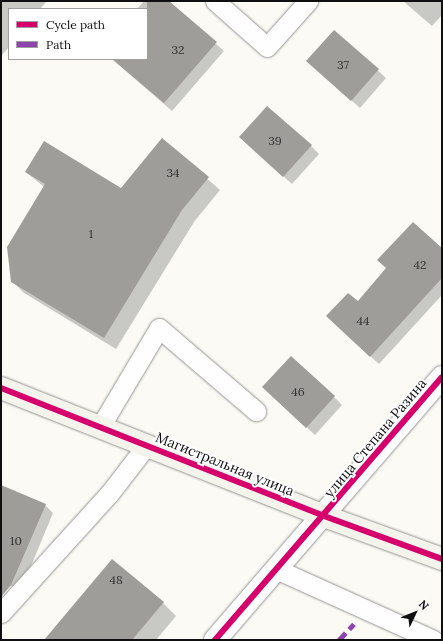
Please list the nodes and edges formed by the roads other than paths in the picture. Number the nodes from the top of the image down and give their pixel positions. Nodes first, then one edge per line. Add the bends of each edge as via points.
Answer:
1 (215, 1) edge
2 (308, 1) edge
3 (442, 377) edge
4 (1, 388) edge
5 (256, 411) dead end
6 (100, 427) junction
7 (146, 446) junction
8 (324, 516) junction
9 (442, 559) edge
10 (276, 569) junction
11 (1, 613) edge
12 (215, 640) edge
13 (433, 640) edge

1 - 2 lane via 267,47
3 - 8 street, улица Степана Разина
4 - 6 street, Магистральная улица
5 - 6 lane via 159,328
6 - 7 street, Магистральная улица
7 - 8 street, Магистральная улица
7 - 11 lane via 109,494
8 - 9 street, Магистральная улица
8 - 10 street, улица Степана Разина
10 - 12 street, улица Степана Разина
10 - 13 lane

